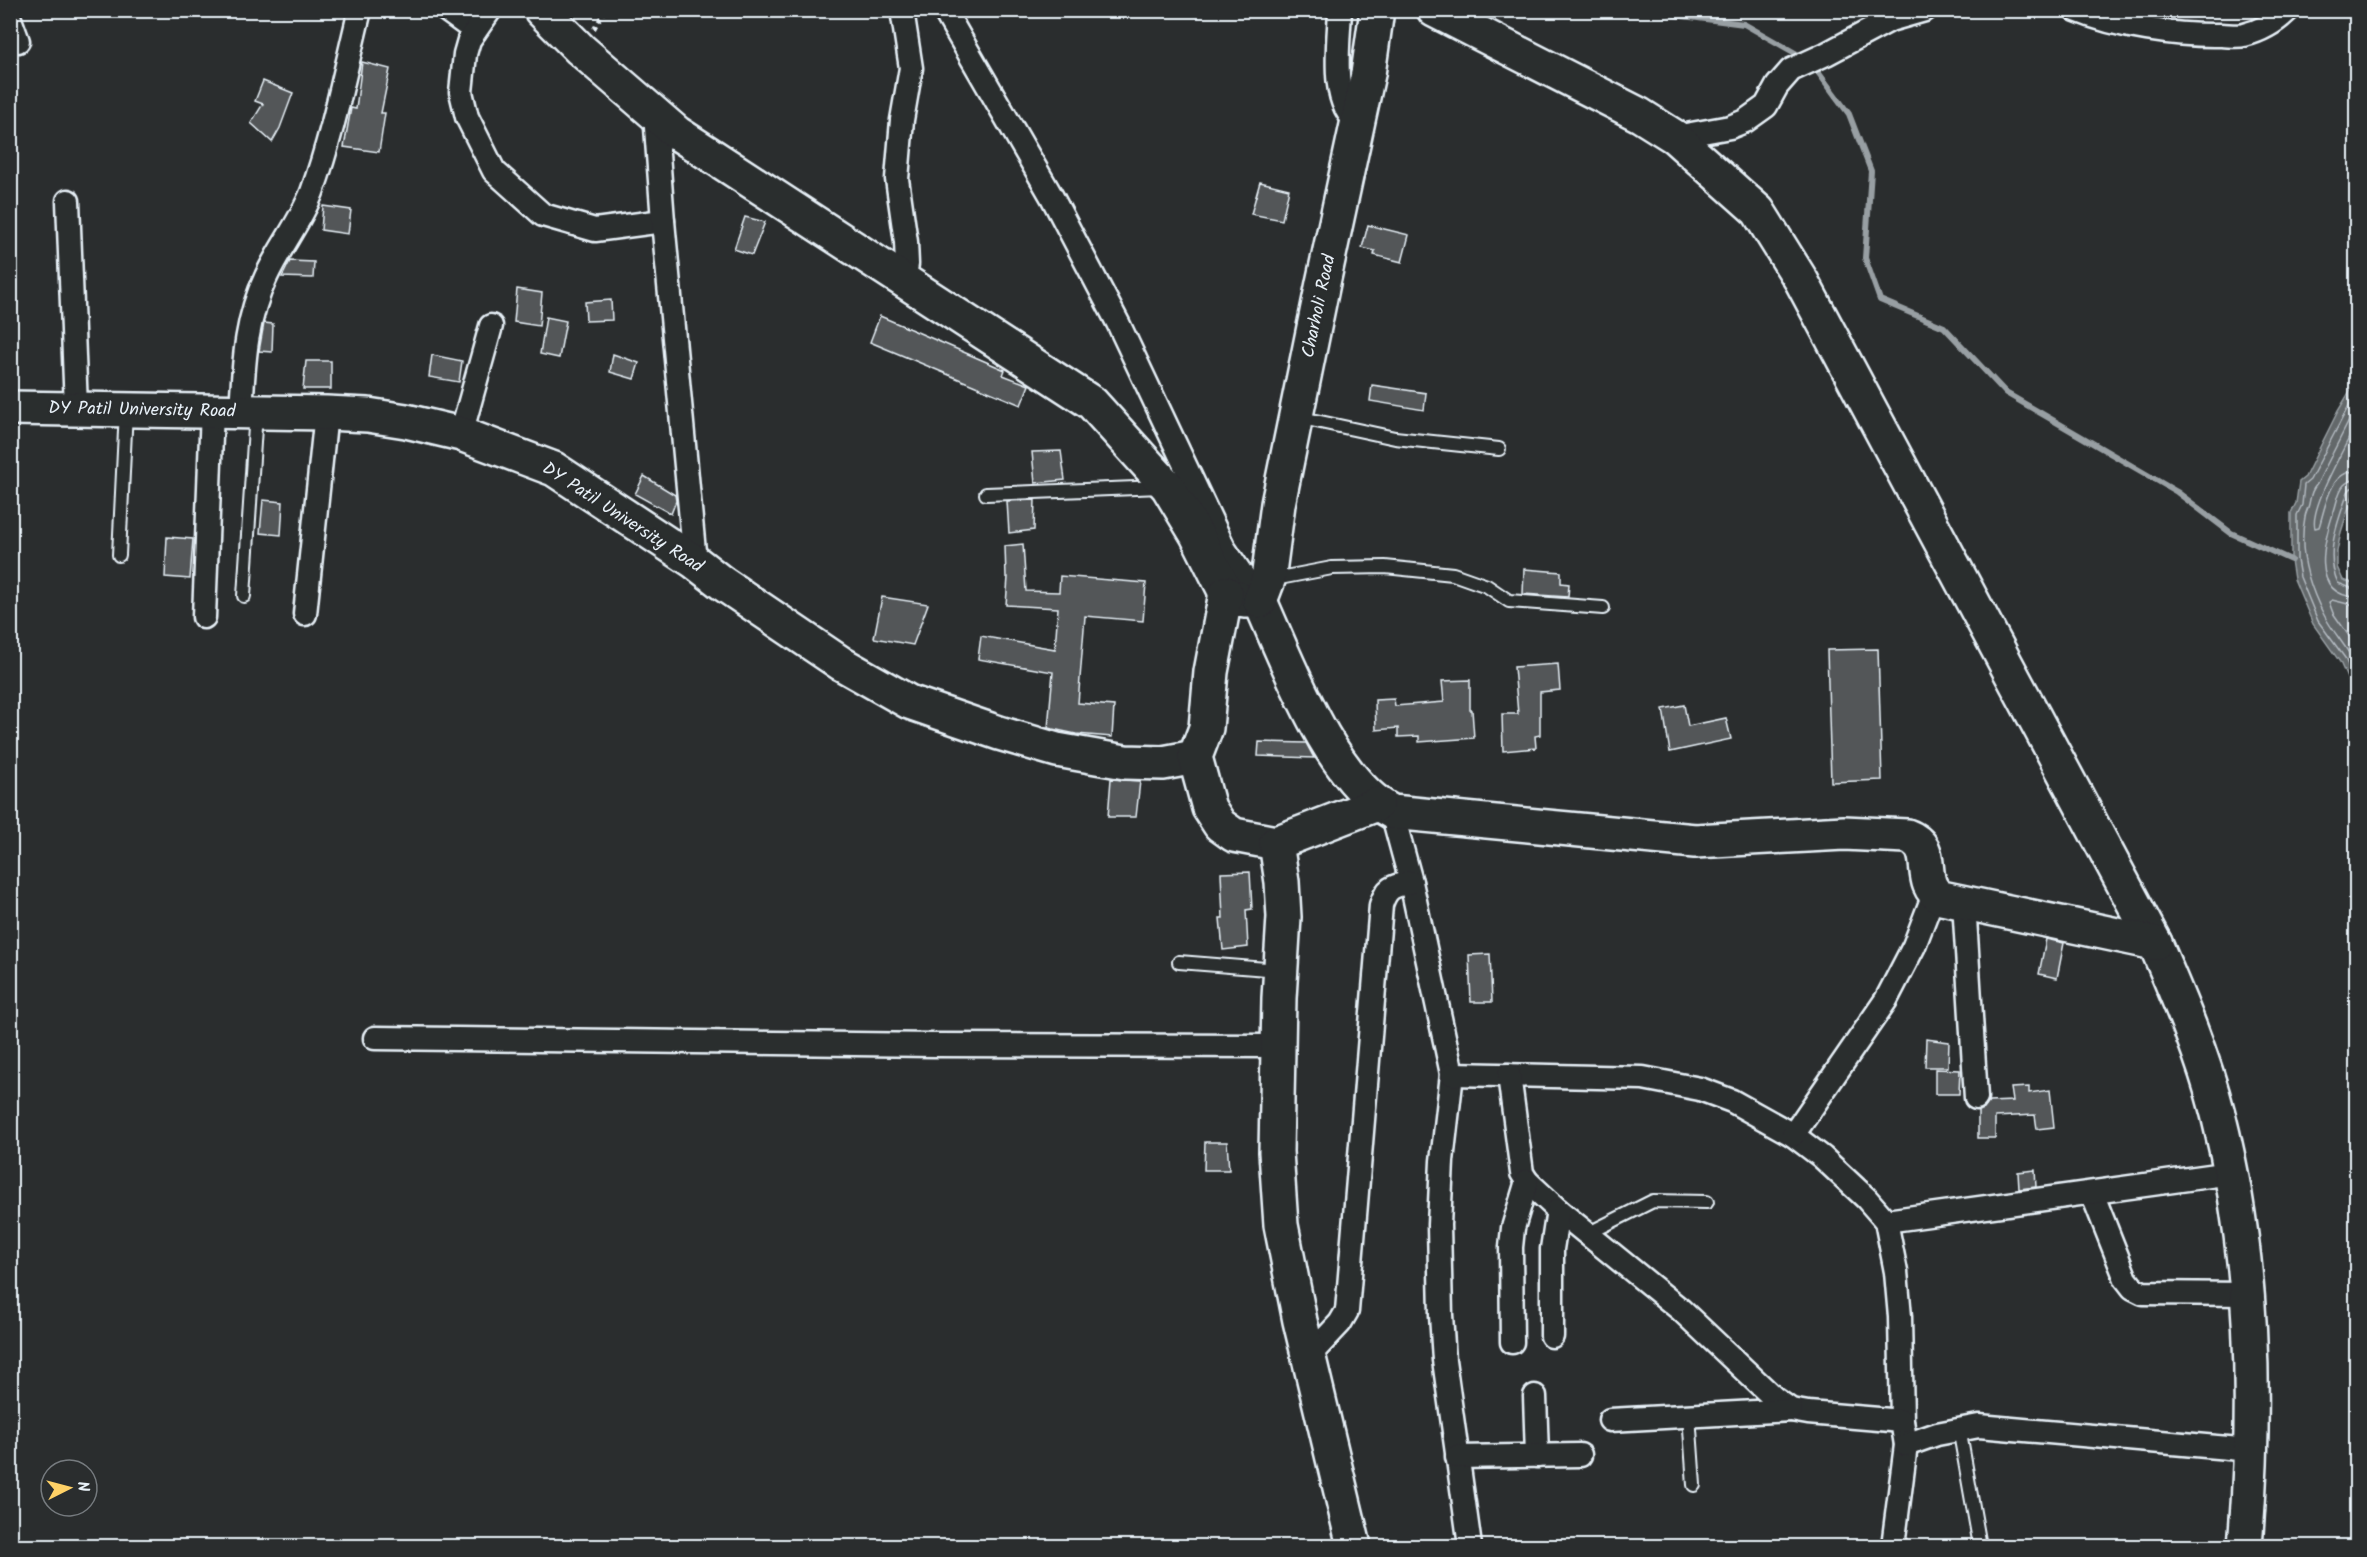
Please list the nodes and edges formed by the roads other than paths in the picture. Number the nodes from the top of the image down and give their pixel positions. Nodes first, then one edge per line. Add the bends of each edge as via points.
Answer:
1 (360, 10) edge
2 (446, 10) edge
3 (490, 10) edge
4 (541, 10) edge
5 (902, 10) edge
6 (944, 10) edge
7 (1340, 10) edge
8 (1377, 10) edge
9 (1434, 10) edge
10 (1926, 10) edge
11 (2076, 10) edge
12 (2288, 10) edge
13 (10, 19) edge
14 (475, 30) junction
15 (18, 41) dead end
16 (655, 114) junction
17 (1358, 122) junction
18 (1675, 137) junction
19 (68, 201) dead end
20 (663, 220) junction
21 (904, 282) junction
22 (491, 326) dead end
23 (10, 408) edge
24 (76, 408) junction
25 (126, 409) junction
26 (237, 411) junction
27 (326, 413) junction
28 (1296, 417) junction
29 (461, 434) junction
30 (1499, 449) dead end
31 (1168, 487) junction
32 (986, 494) dead end
33 (119, 555) dead end
34 (695, 562) junction
35 (1264, 590) junction
36 (1226, 593) junction
37 (244, 596) dead end
38 (1603, 608) dead end
39 (305, 614) dead end
40 (204, 617) dead end
41 (1195, 757) junction
42 (1385, 808) junction
43 (1276, 843) junction
44 (1412, 882) junction
45 (1949, 898) junction
46 (2155, 944) junction
47 (1179, 962) dead end
48 (1281, 970) junction
49 (375, 1038) dead end
50 (1278, 1046) junction
51 (1452, 1074) junction
52 (1509, 1075) junction
53 (1976, 1098) dead end
54 (1793, 1134) junction
55 (2231, 1173) junction
56 (1527, 1181) junction
57 (2092, 1193) junction
58 (1707, 1202) dead end
59 (1558, 1210) junction
60 (1886, 1221) junction
61 (1587, 1234) junction
62 (2247, 1294) junction
63 (1552, 1336) dead end
64 (1512, 1342) dead end
65 (1309, 1356) junction
66 (1535, 1396) dead end
67 (1791, 1410) junction
68 (1689, 1415) junction
69 (1610, 1420) dead end
70 (1902, 1420) junction
71 (1959, 1428) junction
72 (1906, 1445) junction
73 (2252, 1450) junction
74 (1580, 1455) dead end
75 (1537, 1456) junction
76 (1457, 1457) junction
77 (1694, 1485) dead end
78 (2242, 1540) edge
79 (1354, 1546) edge
80 (1470, 1546) edge
81 (1893, 1546) edge
82 (1980, 1546) edge

1 - 26 street via 323,162 299,220 266,275 251,313
2 - 14 street
3 - 14 street
4 - 16 street via 579,49
5 - 21 street via 910,68 897,179 906,242
6 - 35 street via 1052,197 1118,323 1224,548
7 - 17 street via 1341,98 1349,116
8 - 17 street, Charholi Road
9 - 18 street via 1640,115
10 - 18 street via 1890,20 1791,70 1766,105 1745,121
11 - 12 street via 2118,23 2201,36 2243,35 2277,21
13 - 15 street
14 - 20 street via 465,54 462,92 467,117 494,171 543,214 595,230
16 - 20 street
16 - 21 street via 677,133
17 - 28 street, Charholi Road
18 - 46 street via 1758,211 1801,280
19 - 24 street
20 - 34 street
21 - 31 street via 1092,403
22 - 29 street
23 - 24 street, DY Patil University Road
24 - 25 street, DY Patil University Road
25 - 26 street, DY Patil University Road
25 - 33 lane
26 - 27 street, DY Patil University Road
26 - 37 lane
26 - 40 street
27 - 29 street, DY Patil University Road via 406,421
27 - 39 street
28 - 30 lane via 1395,438
28 - 35 street, Charholi Road
29 - 34 street, DY Patil University Road via 554,469
31 - 32 lane
31 - 36 street
34 - 41 street, DY Patil University Road via 842,664 909,702 1057,750 1125,762 1163,763
35 - 36 street via 1244,601
35 - 38 lane via 1332,568 1385,567 1453,574 1487,586 1509,601
35 - 42 street via 1320,733 1361,788
36 - 41 street via 1211,672 1206,728
41 - 43 street via 1209,808 1220,825 1234,835
42 - 43 street
42 - 44 street
42 - 45 street via 1695,841 1844,833 1907,836 1922,846 1930,888
43 - 48 street via 1284,917
44 - 51 street
44 - 65 street via 1390,887 1381,905 1347,1311
45 - 46 street
45 - 53 street
45 - 54 street via 1910,955 1886,1000
46 - 55 street via 2189,1023 2218,1112
47 - 48 lane
48 - 50 street
49 - 50 street
50 - 65 street via 1278,1196 1290,1275
51 - 52 street
51 - 76 street via 1439,1225 1444,1360
52 - 54 street via 1672,1082 1732,1101
52 - 56 street via 1520,1166
54 - 60 street via 1866,1198
55 - 57 street
55 - 62 street
56 - 59 street
56 - 64 street via 1511,1247
57 - 60 street
57 - 62 street via 2133,1288 2143,1293
58 - 61 lane via 1653,1201
59 - 61 street
59 - 63 street via 1552,1249
60 - 70 street via 1900,1317
61 - 67 street via 1681,1310
62 - 73 street
65 - 79 street
66 - 75 street
67 - 68 street
67 - 70 street
68 - 69 street
68 - 77 lane
70 - 72 street
71 - 72 street
71 - 73 street via 1979,1426
71 - 82 lane
72 - 81 street
73 - 78 street
74 - 75 street
75 - 76 street
76 - 80 street

